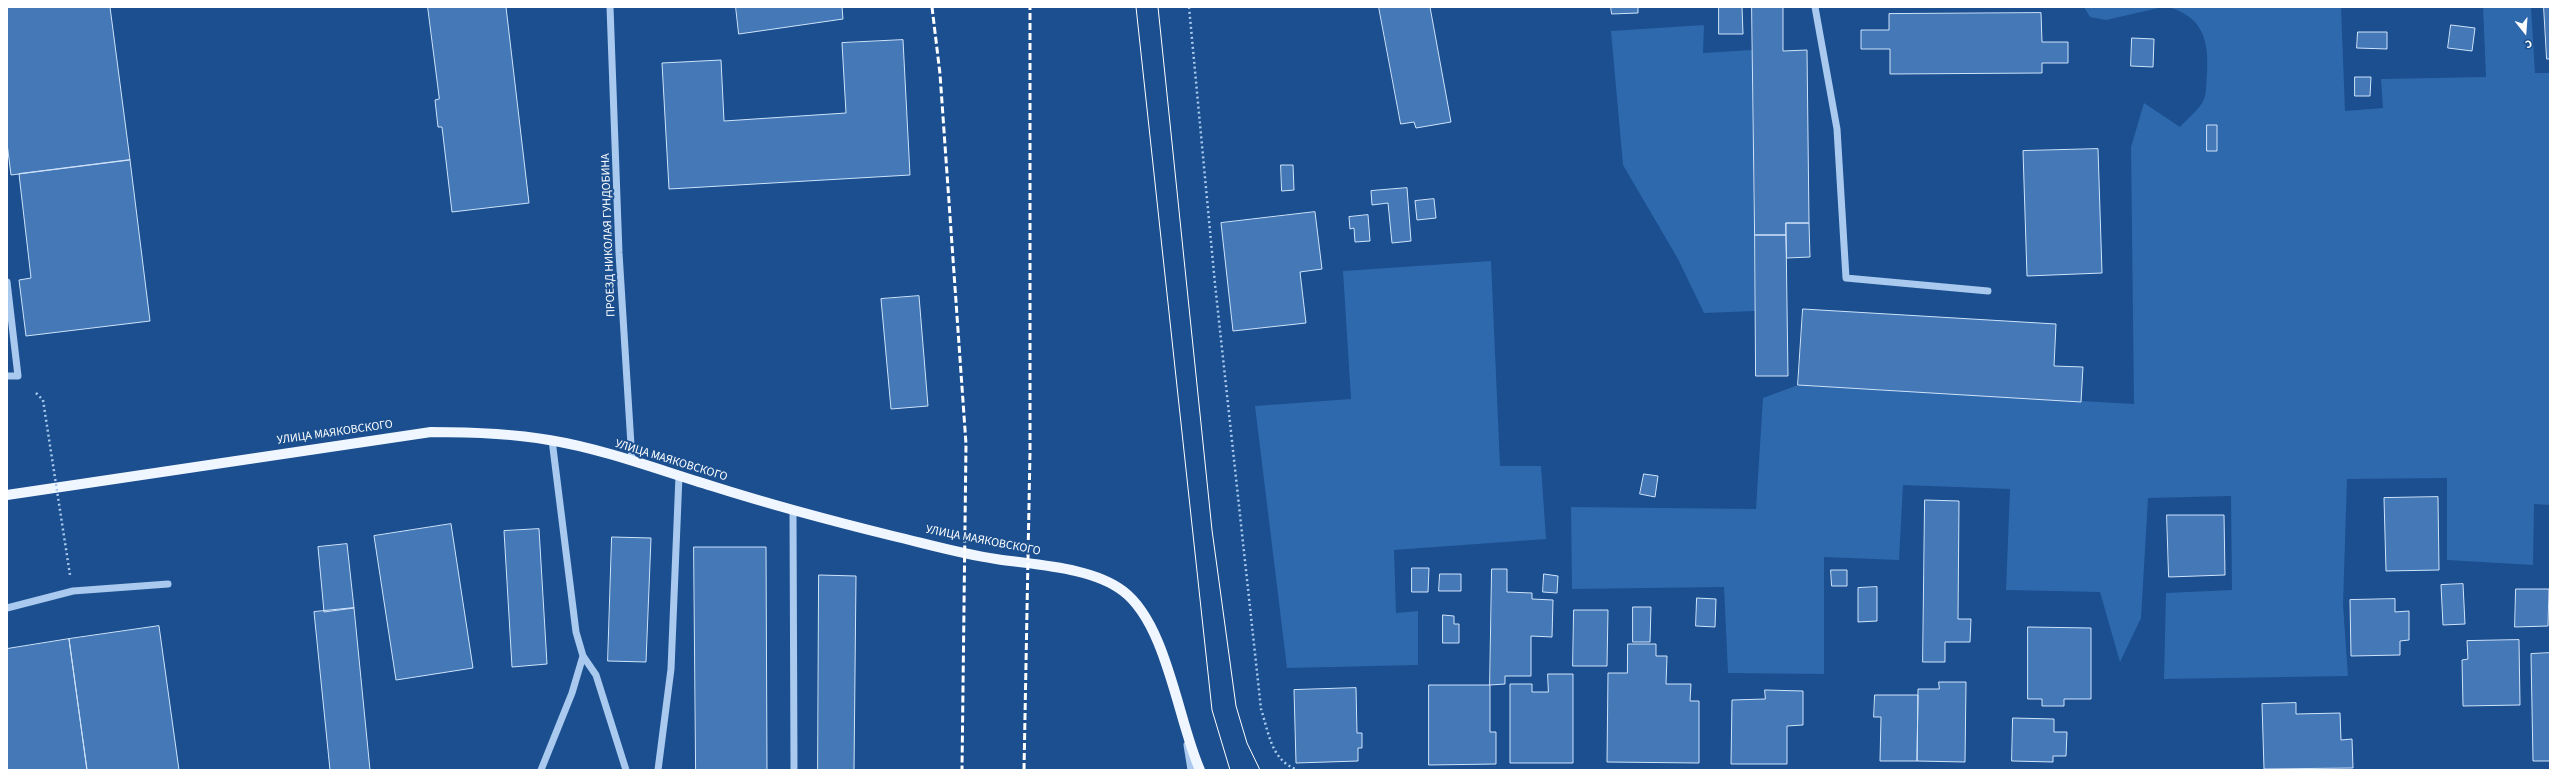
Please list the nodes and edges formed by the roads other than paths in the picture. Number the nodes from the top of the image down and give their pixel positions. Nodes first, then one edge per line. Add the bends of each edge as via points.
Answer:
1 (610, 7) edge
2 (1815, 7) edge
3 (7, 282) edge
4 (1988, 291) dead end
5 (7, 376) edge
6 (552, 440) junction
7 (632, 461) junction
8 (679, 476) junction
9 (7, 495) edge
10 (793, 512) junction
11 (168, 584) dead end
12 (7, 608) edge
13 (583, 656) junction
14 (1179, 704) junction
15 (542, 770) edge
16 (626, 770) edge
17 (658, 770) edge
18 (794, 770) edge
19 (1191, 770) edge
20 (1200, 770) edge

1 - 7 street, ПРОЕЗД НИКОЛАЯ ГУНДОБИНА via 619,253
2 - 4 street via 1837,129 1846,278
3 - 5 street via 18,376
6 - 7 main road, УЛИЦА МАЯКОВСКОГО
6 - 9 main road, УЛИЦА МАЯКОВСКОГО via 495,432 431,432
6 - 13 street via 576,632
7 - 8 main road, УЛИЦА МАЯКОВСКОГО
8 - 10 main road, УЛИЦА МАЯКОВСКОГО
8 - 17 street via 671,669
10 - 14 main road, УЛИЦА МАЯКОВСКОГО via 972,555 1082,573 1104,580 1122,590 1143,612 1161,651
10 - 18 street
11 - 12 street via 73,591
13 - 15 street
13 - 16 street via 596,676
14 - 19 street
14 - 20 main road, УЛИЦА МАЯКОВСКОГО

